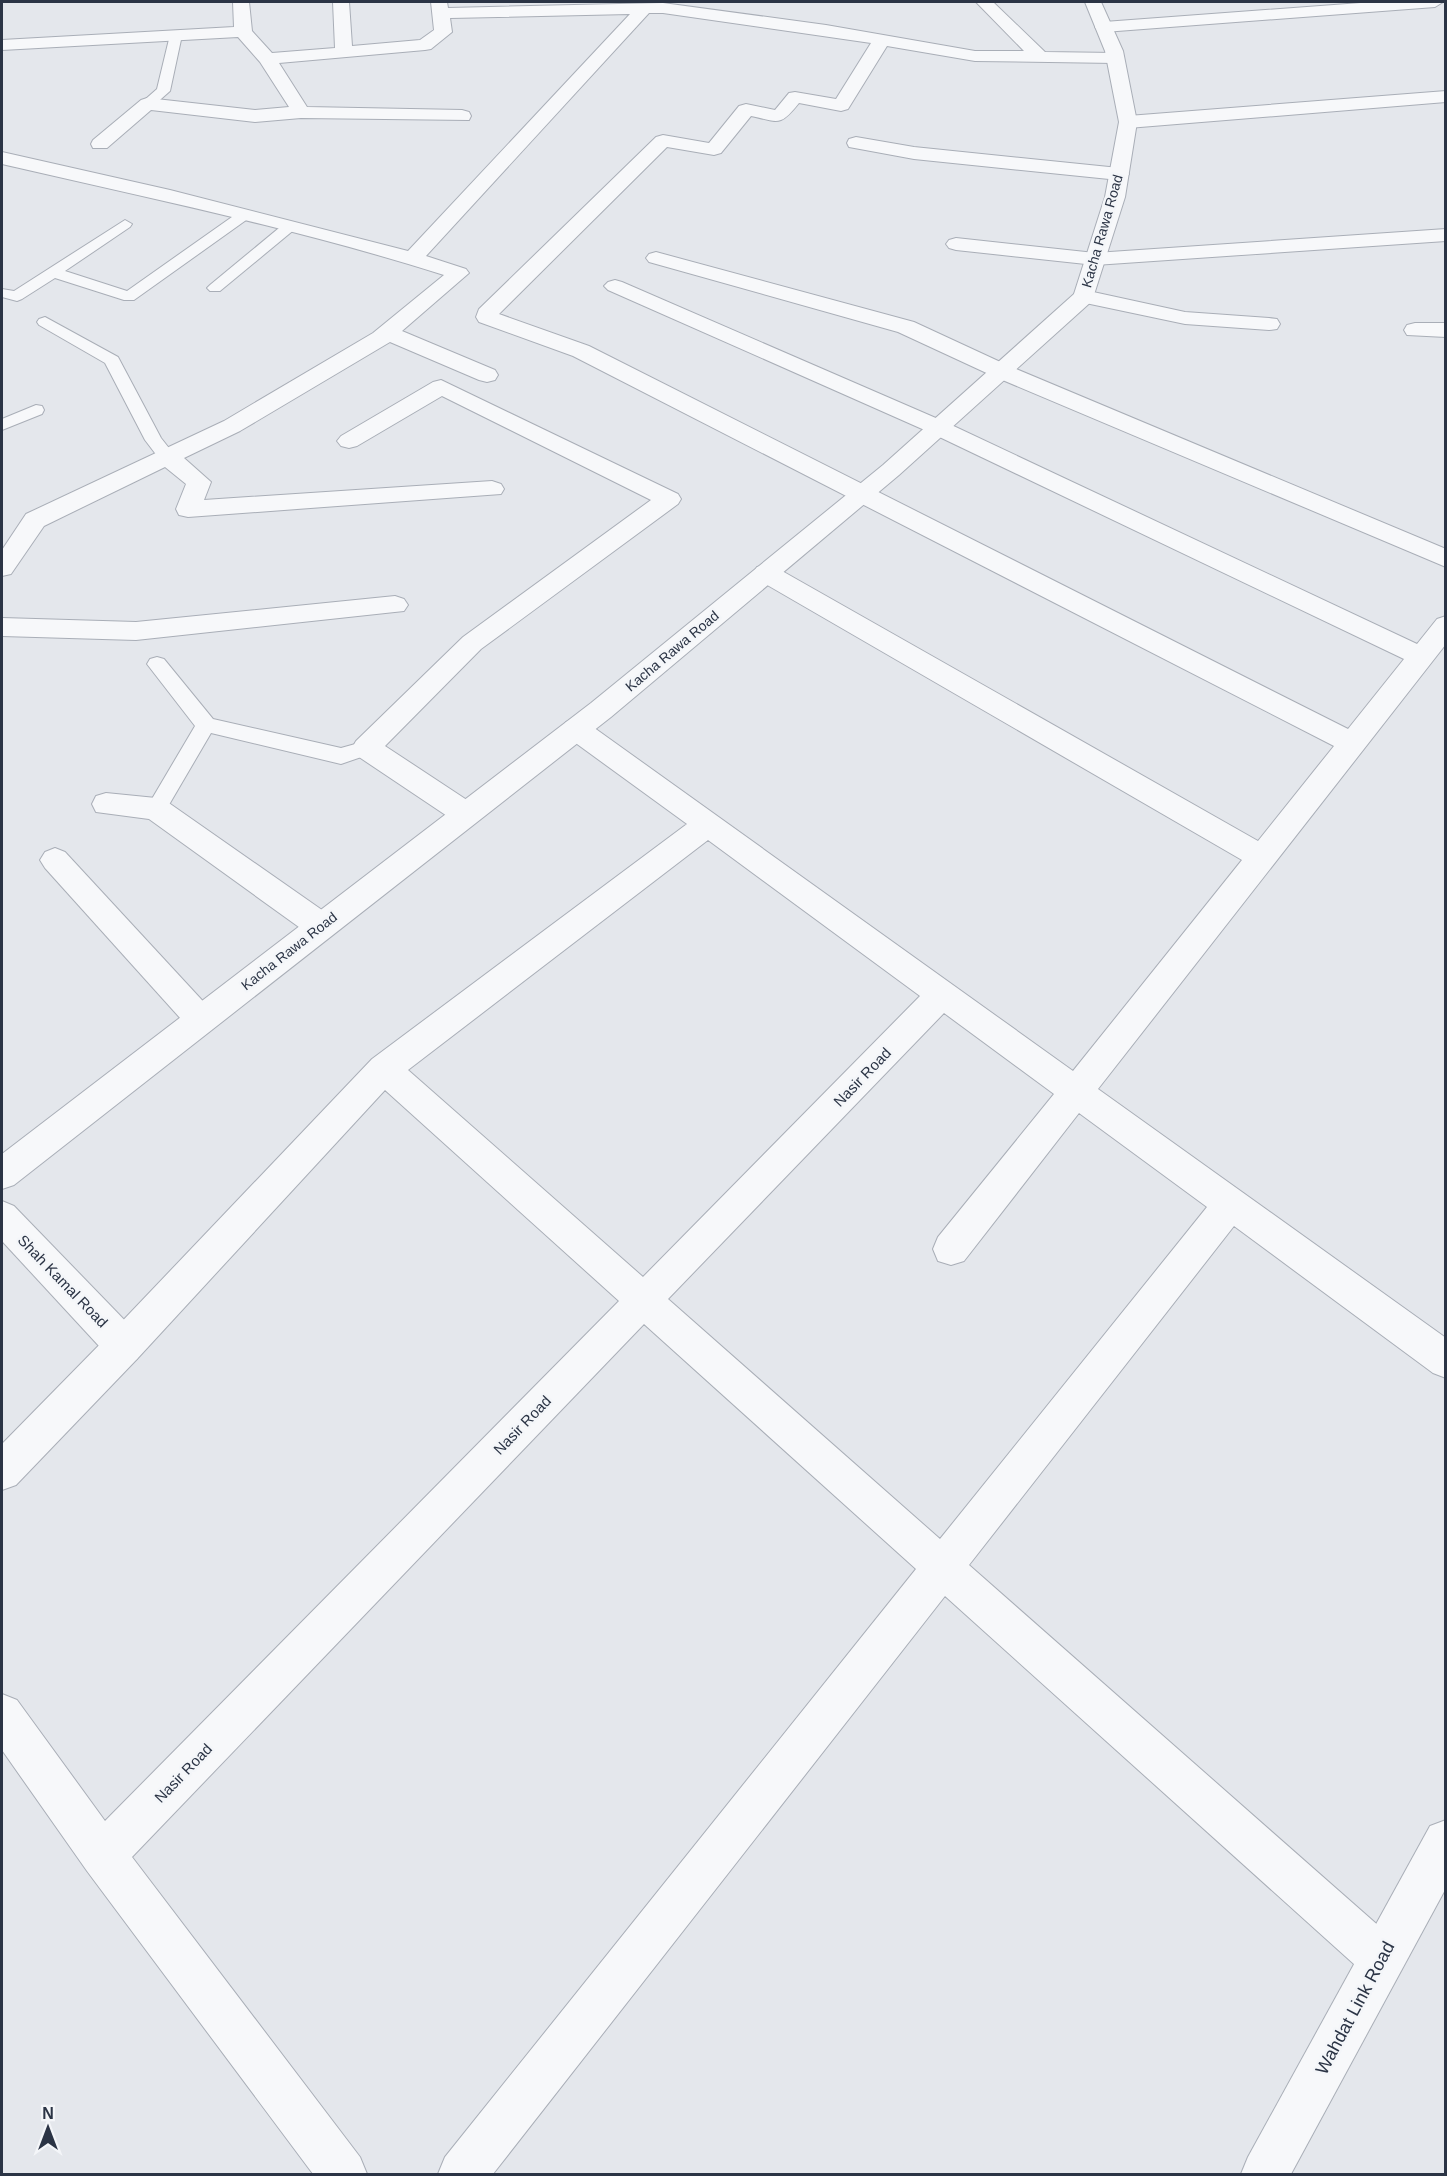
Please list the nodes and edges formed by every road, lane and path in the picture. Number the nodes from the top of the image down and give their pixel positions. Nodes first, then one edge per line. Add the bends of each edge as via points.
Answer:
1 (241, 2) edge
2 (340, 2) edge
3 (984, 2) edge
4 (1094, 2) edge
5 (1435, 2) edge
6 (440, 7) edge
7 (645, 8) junction
8 (812, 11) dead end
9 (1104, 27) junction
10 (826, 30) junction
11 (243, 32) junction
12 (176, 35) junction
13 (882, 40) junction
14 (2, 45) edge
15 (344, 52) junction
16 (1041, 58) junction
17 (1115, 58) junction
18 (267, 59) junction
19 (1446, 96) edge
20 (147, 104) junction
21 (301, 112) junction
22 (462, 116) dead end
23 (1128, 122) junction
24 (856, 142) dead end
25 (100, 144) dead end
26 (2, 158) edge
27 (1119, 174) junction
28 (244, 214) junction
29 (125, 224) dead end
30 (290, 226) junction
31 (1446, 235) edge
32 (956, 244) dead end
33 (412, 258) junction
34 (656, 258) dead end
35 (1095, 259) junction
36 (53, 272) junction
37 (615, 286) dead end
38 (215, 288) dead end
39 (2, 293) edge
40 (1084, 296) junction
41 (45, 322) dead end
42 (1269, 324) dead end
43 (1415, 330) dead end
44 (1446, 330) edge
45 (388, 333) junction
46 (1001, 371) junction
47 (487, 375) dead end
48 (36, 410) dead end
49 (2, 425) edge
50 (937, 427) junction
51 (349, 441) dead end
52 (167, 457) junction
53 (492, 489) dead end
54 (862, 494) junction
55 (1446, 559) edge
56 (2, 568) edge
57 (766, 573) junction
58 (395, 605) dead end
59 (1446, 625) edge
60 (2, 627) edge
61 (1420, 656) junction
62 (158, 664) dead end
63 (206, 725) junction
64 (576, 729) junction
65 (1352, 743) junction
66 (366, 748) junction
67 (106, 804) dead end
68 (156, 809) junction
69 (466, 814) junction
70 (708, 824) junction
71 (1261, 857) junction
72 (55, 860) dead end
73 (321, 926) junction
74 (942, 994) junction
75 (201, 1020) junction
76 (384, 1070) junction
77 (1075, 1092) junction
78 (2, 1174) edge
79 (1230, 1204) junction
80 (2, 1217) edge
81 (951, 1250) dead end
82 (644, 1300) junction
83 (124, 1346) junction
84 (1446, 1360) edge
85 (2, 1471) edge
86 (942, 1567) junction
87 (2, 1715) edge
88 (1446, 1842) edge
89 (103, 1855) junction
90 (1381, 1958) junction
91 (343, 2175) edge
92 (462, 2175) edge
93 (1264, 2175) edge

1 - 11 street
2 - 15 street
3 - 16 street
4 - 9 street, Kacha Rawa Road
5 - 9 street
6 - 7 street
6 - 15 street via 443,32 425,45
7 - 10 street
7 - 33 street
8 - 10 street
9 - 17 street, Kacha Rawa Road
10 - 13 street
11 - 12 street
11 - 18 street
12 - 14 street
12 - 20 lane via 163,92
13 - 16 street via 975,56
13 - 54 street via 841,105 795,97 779,116 746,110 714,149 663,141 486,316 581,351
15 - 18 street
16 - 17 street
17 - 23 street, Kacha Rawa Road
18 - 21 street
19 - 23 street
20 - 21 street via 255,116
20 - 25 street
21 - 22 street
23 - 27 street, Kacha Rawa Road
24 - 27 street via 914,153
26 - 28 street
27 - 35 street, Kacha Rawa Road
28 - 30 street
28 - 36 lane via 129,297
29 - 36 lane
30 - 33 street
30 - 38 lane
31 - 35 street
32 - 35 street
33 - 45 street via 459,274
34 - 46 street via 906,327
35 - 40 street, Kacha Rawa Road
36 - 39 lane via 17,296
37 - 50 street
40 - 42 street via 1185,318
40 - 46 street, Kacha Rawa Road
41 - 52 lane via 112,360 153,440
43 - 44 street
45 - 47 street
45 - 52 street via 232,426
46 - 50 street, Kacha Rawa Road
46 - 55 street
48 - 49 lane
50 - 54 street, Kacha Rawa Road
50 - 61 street
51 - 66 street via 441,387 669,498 472,644
52 - 53 street via 199,482 188,509
52 - 56 street via 35,520
54 - 57 street, Kacha Rawa Road
54 - 65 street
57 - 64 street, Kacha Rawa Road
57 - 71 street
58 - 60 street via 136,631
59 - 61 street
61 - 65 street
62 - 63 lane
63 - 66 lane via 341,756
63 - 68 lane
64 - 69 street, Kacha Rawa Road
64 - 70 street
65 - 71 street
66 - 69 street
67 - 68 street
68 - 73 street
69 - 73 street, Kacha Rawa Road
70 - 74 street
70 - 76 street
71 - 77 street
72 - 75 street
73 - 75 street, Kacha Rawa Road
74 - 77 street
74 - 82 street, Nasir Road
75 - 78 street, Kacha Rawa Road
76 - 82 street
76 - 83 street
77 - 79 street
77 - 81 street
79 - 84 street
79 - 86 street
80 - 83 street, Shah Kamal Road
82 - 86 street
82 - 89 street, Nasir Road
83 - 85 street
86 - 90 street
86 - 92 street
87 - 89 street
88 - 90 street, Wahdat Link Road
89 - 91 street
90 - 93 street, Wahdat Link Road

